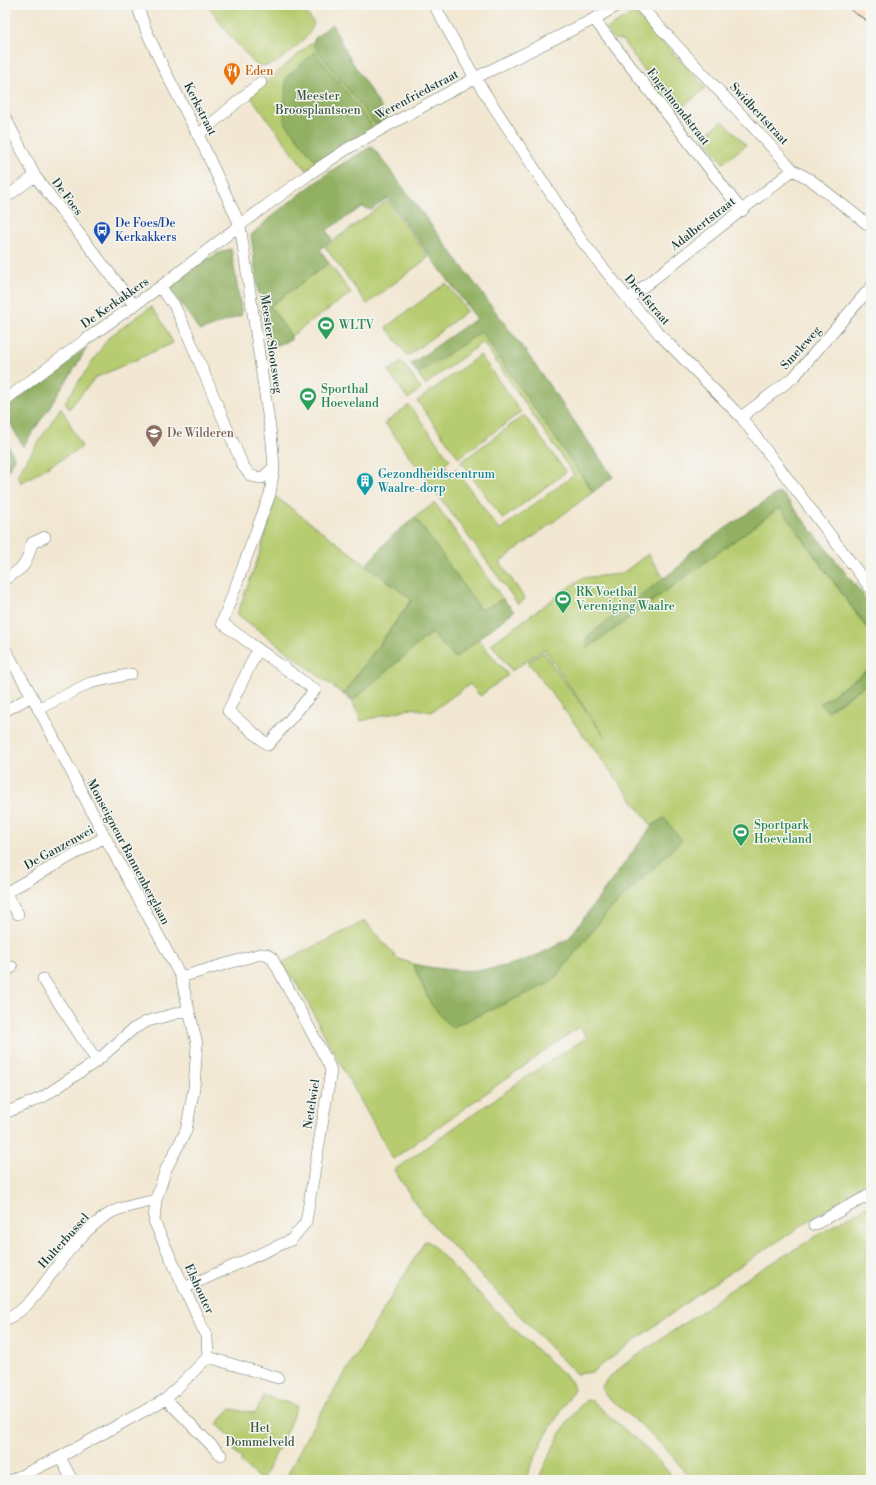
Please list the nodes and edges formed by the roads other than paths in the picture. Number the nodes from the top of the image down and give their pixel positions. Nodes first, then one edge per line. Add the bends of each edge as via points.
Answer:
1 (137, 5) edge
2 (434, 5) edge
3 (618, 5) edge
4 (639, 5) edge
5 (858, 5) edge
6 (871, 13) edge
7 (594, 19) junction
8 (475, 78) junction
9 (261, 82) dead end
10 (5, 117) edge
11 (198, 135) junction
12 (793, 170) junction
13 (35, 176) junction
14 (5, 198) edge
15 (742, 211) junction
16 (240, 225) junction
17 (871, 227) edge
18 (160, 287) junction
19 (871, 287) edge
20 (628, 299) junction
21 (134, 306) junction
22 (5, 400) edge
23 (741, 417) junction
24 (274, 467) junction
25 (45, 537) dead end
26 (5, 579) edge
27 (871, 589) edge
28 (5, 649) edge
29 (258, 649) junction
30 (131, 674) dead end
31 (32, 696) junction
32 (38, 709) junction
33 (5, 711) edge
34 (104, 837) junction
35 (5, 893) edge
36 (18, 914) dead end
37 (181, 977) junction
38 (43, 979) dead end
39 (189, 1010) junction
40 (97, 1062) junction
41 (5, 1113) edge
42 (871, 1194) edge
43 (156, 1200) junction
44 (814, 1225) dead end
45 (184, 1288) junction
46 (5, 1320) edge
47 (208, 1357) junction
48 (278, 1378) dead end
49 (166, 1399) junction
50 (221, 1454) dead end
51 (60, 1457) junction
52 (12, 1480) edge
53 (72, 1480) edge

1 - 11 street, Kerkstraat via 160,61
2 - 8 street, Dreefstraat
3 - 7 street, Werenfriedstraat
4 - 12 street, Swidbertstraat
5 - 6 street
7 - 8 street, Werenfriedstraat
7 - 15 street, Engelmondstraat
8 - 16 street, Werenfriedstraat via 347,149
8 - 20 street, Dreefstraat via 582,241
9 - 11 street
10 - 13 street, De Foes
11 - 16 street, Kerkstraat
12 - 15 street, Adalbertstraat
12 - 17 street, Swidbertstraat via 811,180
13 - 14 street
13 - 21 street, De Foes
15 - 20 street, Adalbertstraat
16 - 18 street, De Kerkakkers
16 - 24 street, Meester Slootsweg
18 - 21 street, De Kerkakkers
18 - 24 street via 174,304 243,466 251,476 262,478
19 - 23 street, Smeleweg via 794,377
20 - 23 street, Dreefstraat
21 - 22 street, De Kerkakkers
23 - 27 street, Dreefstraat
24 - 29 street, Meester Slootsweg via 270,494 222,623
25 - 26 street via 32,543 27,562
28 - 31 street, Monseigneur Bannenberglaan
29 - 29 street via 228,711 268,745 315,690
30 - 32 street via 90,683
31 - 32 street, Monseigneur Bannenberglaan
31 - 33 street
32 - 34 street, Monseigneur Bannenberglaan
34 - 35 street, De Ganzenwei
34 - 37 street, Monseigneur Bannenberglaan
35 - 36 street, De Ganzenwei
37 - 39 street, Monseigneur Bannenberglaan
37 - 45 street, Netelwiel via 266,954 272,958 331,1072 306,1222 291,1240
38 - 40 street
39 - 40 street via 148,1020
39 - 43 street, Elshouter via 197,1044 194,1088 186,1131 166,1169
40 - 41 street via 43,1097
42 - 44 street
43 - 45 street, Elshouter via 154,1221
43 - 46 street, Hulterbussel via 112,1212 95,1224 62,1260 28,1305
45 - 47 street, Elshouter via 208,1338
47 - 48 street
47 - 49 street
49 - 50 street
49 - 51 street
51 - 52 street
51 - 53 street

